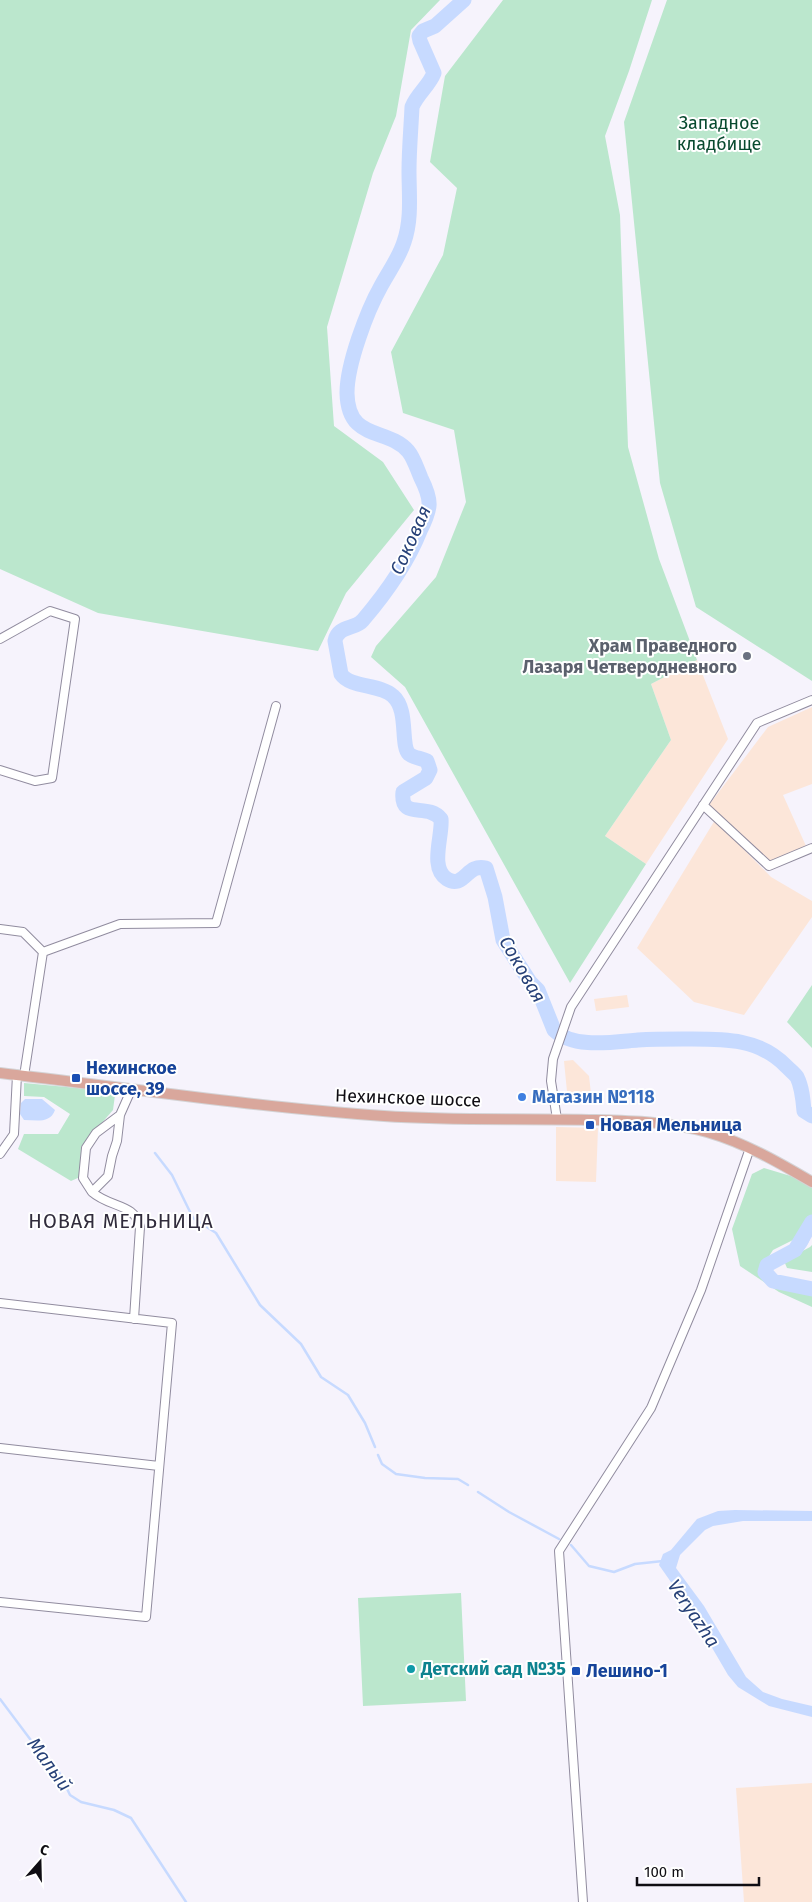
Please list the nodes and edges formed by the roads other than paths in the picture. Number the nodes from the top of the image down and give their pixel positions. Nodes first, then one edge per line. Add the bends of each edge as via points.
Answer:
1 (0, 639) edge
2 (812, 700) edge
3 (276, 706) dead end
4 (0, 770) edge
5 (703, 805) junction
6 (812, 848) edge
7 (0, 929) edge
8 (43, 952) junction
9 (0, 1073) edge
10 (21, 1076) junction
11 (132, 1088) junction
12 (120, 1115) junction
13 (556, 1119) junction
14 (750, 1148) junction
15 (0, 1154) edge
16 (809, 1180) edge
17 (92, 1192) junction
18 (0, 1303) edge
19 (134, 1319) junction
20 (0, 1448) edge
21 (159, 1466) junction
22 (0, 1602) edge
23 (583, 1902) edge

1 - 4 street via 50,611 75,619 52,778 35,781
2 - 5 street via 757,723
3 - 8 street via 216,923 120,924
5 - 6 street via 769,866
5 - 13 street via 571,1008 553,1059 551,1081
7 - 8 street via 23,932
8 - 10 street
9 - 10 main road, Нехинское шоссе
10 - 11 main road, Нехинское шоссе
10 - 15 street via 14,1134
11 - 12 street
11 - 13 main road, Нехинское шоссе via 386,1116
12 - 17 street via 108,1176
12 - 17 street via 96,1133 86,1148 83,1178
13 - 14 main road, Нехинское шоссе via 672,1125 707,1132
14 - 16 main road, Нехинское шоссе
14 - 23 street via 701,1290 651,1408 559,1551
17 - 19 street via 100,1200 131,1211 138,1219
18 - 19 street
19 - 21 street via 172,1323
20 - 21 street
21 - 22 street via 146,1617

